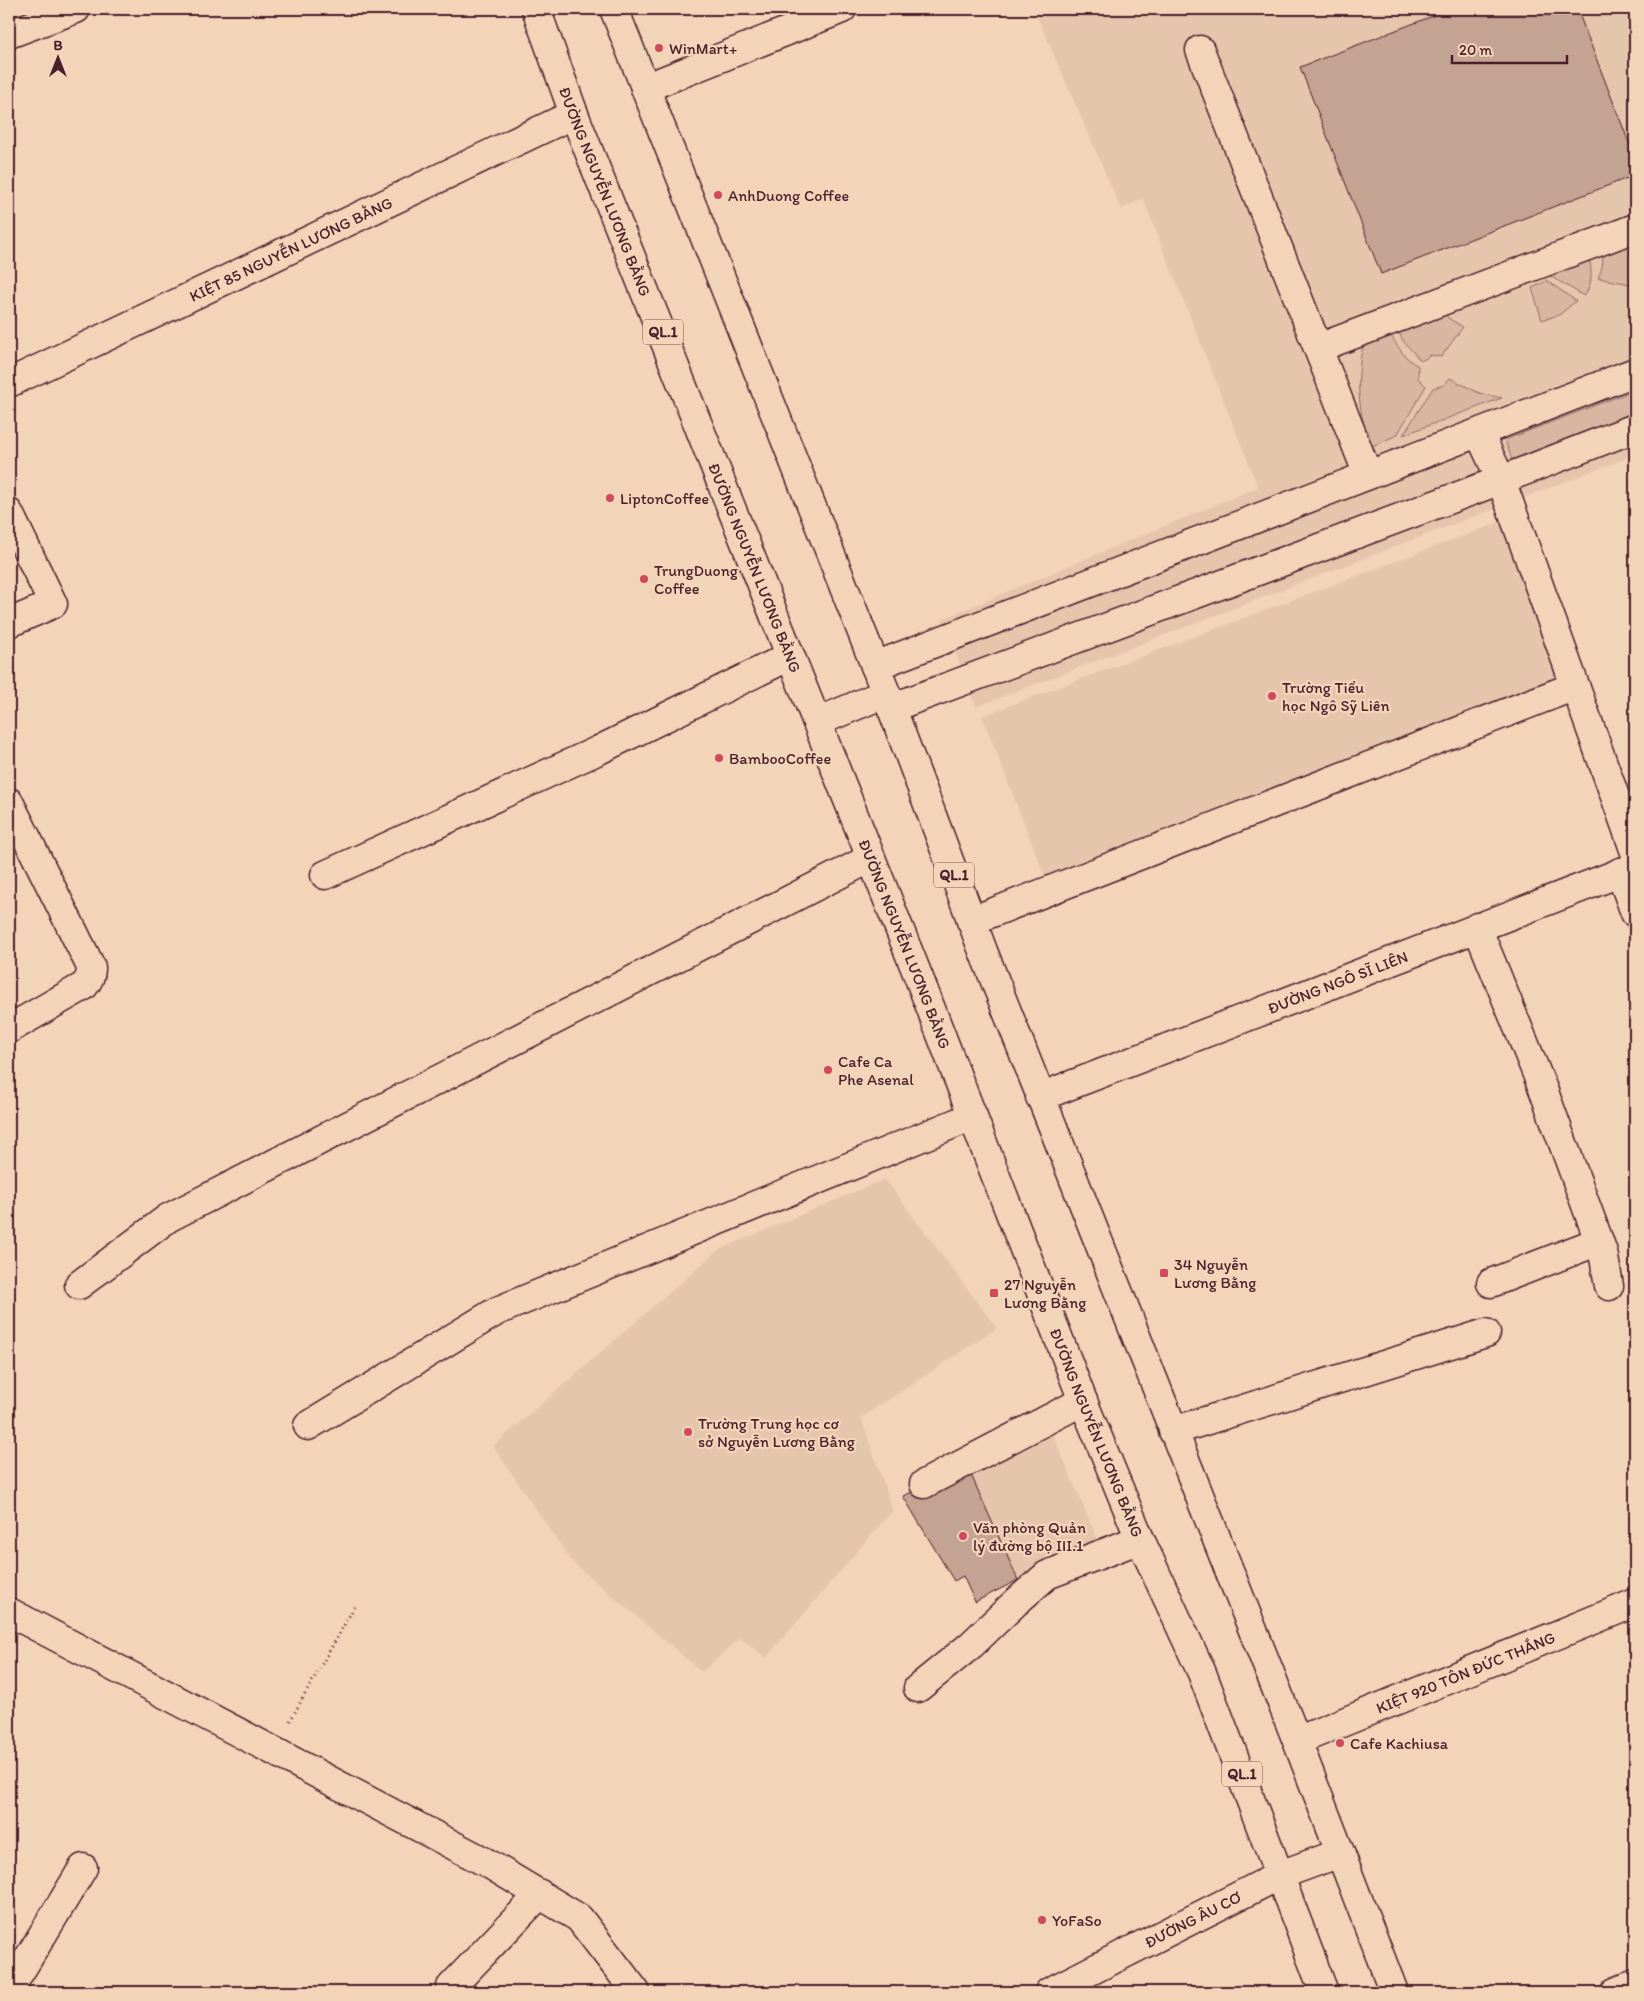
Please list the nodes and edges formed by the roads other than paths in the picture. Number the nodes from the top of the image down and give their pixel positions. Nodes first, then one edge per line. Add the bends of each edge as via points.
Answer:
1 (76, 9) edge
2 (536, 9) edge
3 (614, 9) edge
4 (842, 9) edge
5 (9, 34) edge
6 (1200, 50) dead end
7 (645, 88) junction
8 (574, 114) junction
9 (1635, 228) edge
10 (1318, 348) junction
11 (1635, 372) edge
12 (9, 383) edge
13 (1635, 428) edge
14 (1479, 432) junction
15 (1368, 475) junction
16 (1501, 480) junction
17 (9, 513) edge
18 (9, 623) edge
19 (790, 656) junction
20 (875, 666) junction
21 (1575, 686) junction
22 (888, 701) junction
23 (817, 722) junction
24 (9, 802) edge
25 (871, 858) junction
26 (1630, 864) edge
27 (325, 875) dead end
28 (1635, 913) edge
29 (971, 922) junction
30 (1477, 927) junction
31 (9, 1029) edge
32 (1040, 1097) junction
33 (973, 1116) junction
34 (1600, 1242) junction
35 (1491, 1283) dead end
36 (79, 1285) dead end
37 (1609, 1286) dead end
38 (1486, 1333) dead end
39 (1083, 1402) junction
40 (308, 1426) dead end
41 (1173, 1431) junction
42 (924, 1484) dead end
43 (1140, 1539) junction
44 (1635, 1603) edge
45 (9, 1612) edge
46 (918, 1688) dead end
47 (1297, 1741) junction
48 (1340, 1853) junction
49 (83, 1868) dead end
50 (1280, 1875) junction
51 (540, 1894) junction
52 (1635, 1984) edge
53 (451, 1987) dead end
54 (9, 1990) edge
55 (636, 1992) edge
56 (1049, 1992) edge
57 (1324, 1992) edge
58 (1394, 1992) edge
59 (1615, 1992) edge

1 - 5 main road
2 - 8 main road, ĐƯỜNG NGUYỄN LƯƠNG BẰNG / QL.1
3 - 7 main road, QL.1
4 - 7 main road
6 - 10 main road
7 - 20 main road, QL.1
8 - 12 main road, KIỆT 85 NGUYỄN LƯƠNG BẰNG
8 - 19 main road, ĐƯỜNG NGUYỄN LƯƠNG BẰNG / QL.1
9 - 10 main road
10 - 15 main road
11 - 14 main road
13 - 16 main road
14 - 15 main road
14 - 16 main road
15 - 20 main road
16 - 21 main road
16 - 22 main road
17 - 18 main road via 53,604
19 - 23 main road, ĐƯỜNG NGUYỄN LƯƠNG BẰNG / QL.1
19 - 27 main road via 599,750
20 - 22 main road, QL.1
21 - 26 main road
21 - 29 main road
22 - 23 main road
22 - 29 main road, QL.1
23 - 25 main road, ĐƯỜNG NGUYỄN LƯƠNG BẰNG / QL.1
24 - 31 main road via 91,967 89,980 84,986
25 - 33 main road, ĐƯỜNG NGUYỄN LƯƠNG BẰNG / QL.1
25 - 36 main road via 168,1218
26 - 28 main road
26 - 30 main road, ĐƯỜNG NGÔ SĨ LIÊN
29 - 32 main road, QL.1
30 - 32 main road, ĐƯỜNG NGÔ SĨ LIÊN
30 - 34 main road via 1543,1089
32 - 41 main road, QL.1
33 - 39 main road, ĐƯỜNG NGUYỄN LƯƠNG BẰNG / QL.1
33 - 40 main road via 498,1311
34 - 35 main road
34 - 37 main road
38 - 41 main road
39 - 42 main road
39 - 43 main road, ĐƯỜNG NGUYỄN LƯƠNG BẰNG / QL.1
41 - 47 main road, QL.1
43 - 46 main road via 1047,1576
43 - 50 main road, ĐƯỜNG NGUYỄN LƯƠNG BẰNG / QL.1 via 1202,1673
44 - 47 main road, KIỆT 920 TÔN ĐỨC THẮNG
45 - 51 main road via 489,1864
47 - 48 main road, QL.1
48 - 50 main road, ĐƯỜNG ÂU CƠ
48 - 58 main road, QL.1
49 - 54 main road
50 - 56 main road, ĐƯỜNG ÂU CƠ
50 - 57 main road, QL.1
51 - 53 main road
51 - 55 main road via 579,1918
52 - 59 main road

